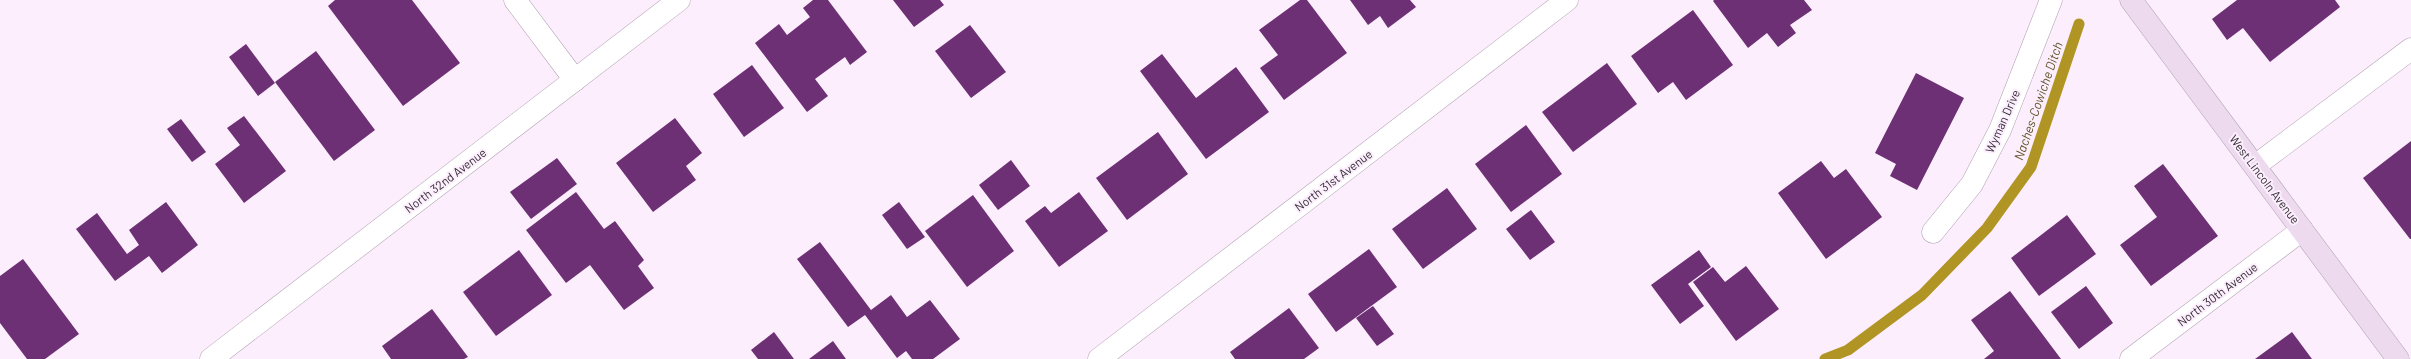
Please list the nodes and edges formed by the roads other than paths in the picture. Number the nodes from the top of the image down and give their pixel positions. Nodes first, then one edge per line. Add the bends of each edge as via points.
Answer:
1 (515, 0) edge
2 (679, 0) edge
3 (1567, 0) edge
4 (2051, 0) edge
5 (2131, 0) edge
6 (2411, 49) edge
7 (575, 80) junction
8 (2255, 166) junction
9 (2302, 230) junction
10 (1933, 232) dead end
11 (211, 359) edge
12 (1099, 359) edge
13 (2131, 359) edge
14 (2398, 359) edge

1 - 7 street
2 - 7 street, North 32nd Avenue
3 - 12 street, North 31st Avenue
4 - 10 street, Wyman Drive via 1996,137 1972,184
5 - 8 street, West Lincoln Avenue
6 - 8 street
7 - 11 street, North 32nd Avenue
8 - 9 street, West Lincoln Avenue
9 - 13 street, North 30th Avenue
9 - 14 street, West Lincoln Avenue

